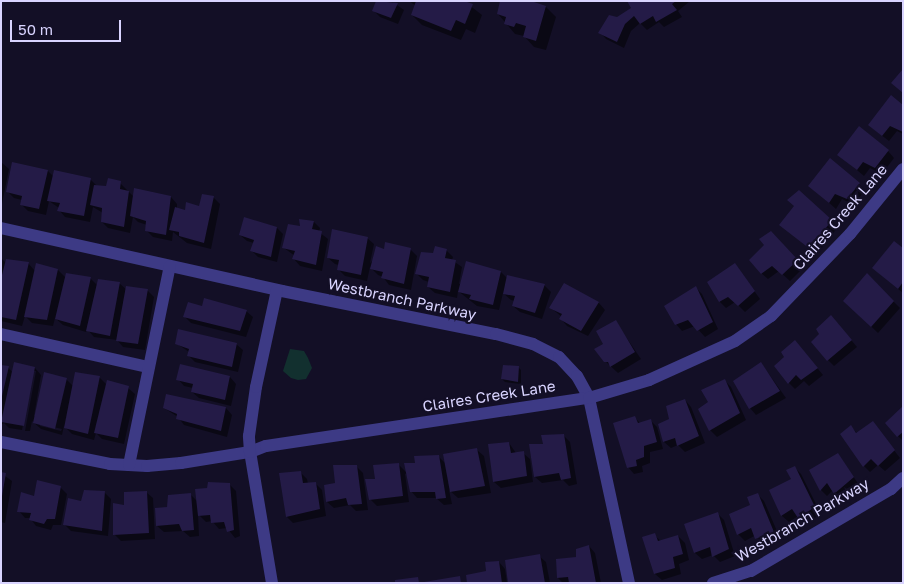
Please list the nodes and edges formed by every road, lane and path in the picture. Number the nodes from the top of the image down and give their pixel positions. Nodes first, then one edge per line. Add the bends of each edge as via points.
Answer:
1 (903, 169) edge
2 (1, 228) edge
3 (170, 266) junction
4 (277, 290) junction
5 (1, 334) edge
6 (148, 367) junction
7 (588, 398) junction
8 (1, 442) edge
9 (250, 452) junction
10 (129, 465) junction
11 (903, 478) edge
12 (272, 583) edge
13 (629, 583) edge
14 (713, 583) edge

1 - 7 street, Claires Creek Lane via 850,234 771,316 736,340 649,380
2 - 3 street, Westbranch Parkway
3 - 4 street, Westbranch Parkway
3 - 6 street
4 - 7 street, Westbranch Parkway via 533,344 559,358 577,376
4 - 9 street via 256,387
5 - 6 street
6 - 10 street
7 - 9 street, Claires Creek Lane via 266,446
7 - 13 street, Westbranch Parkway
8 - 10 street, Claires Creek Lane
9 - 10 street, Claires Creek Lane via 181,463
9 - 12 street
11 - 14 street, Westbranch Parkway via 750,571

